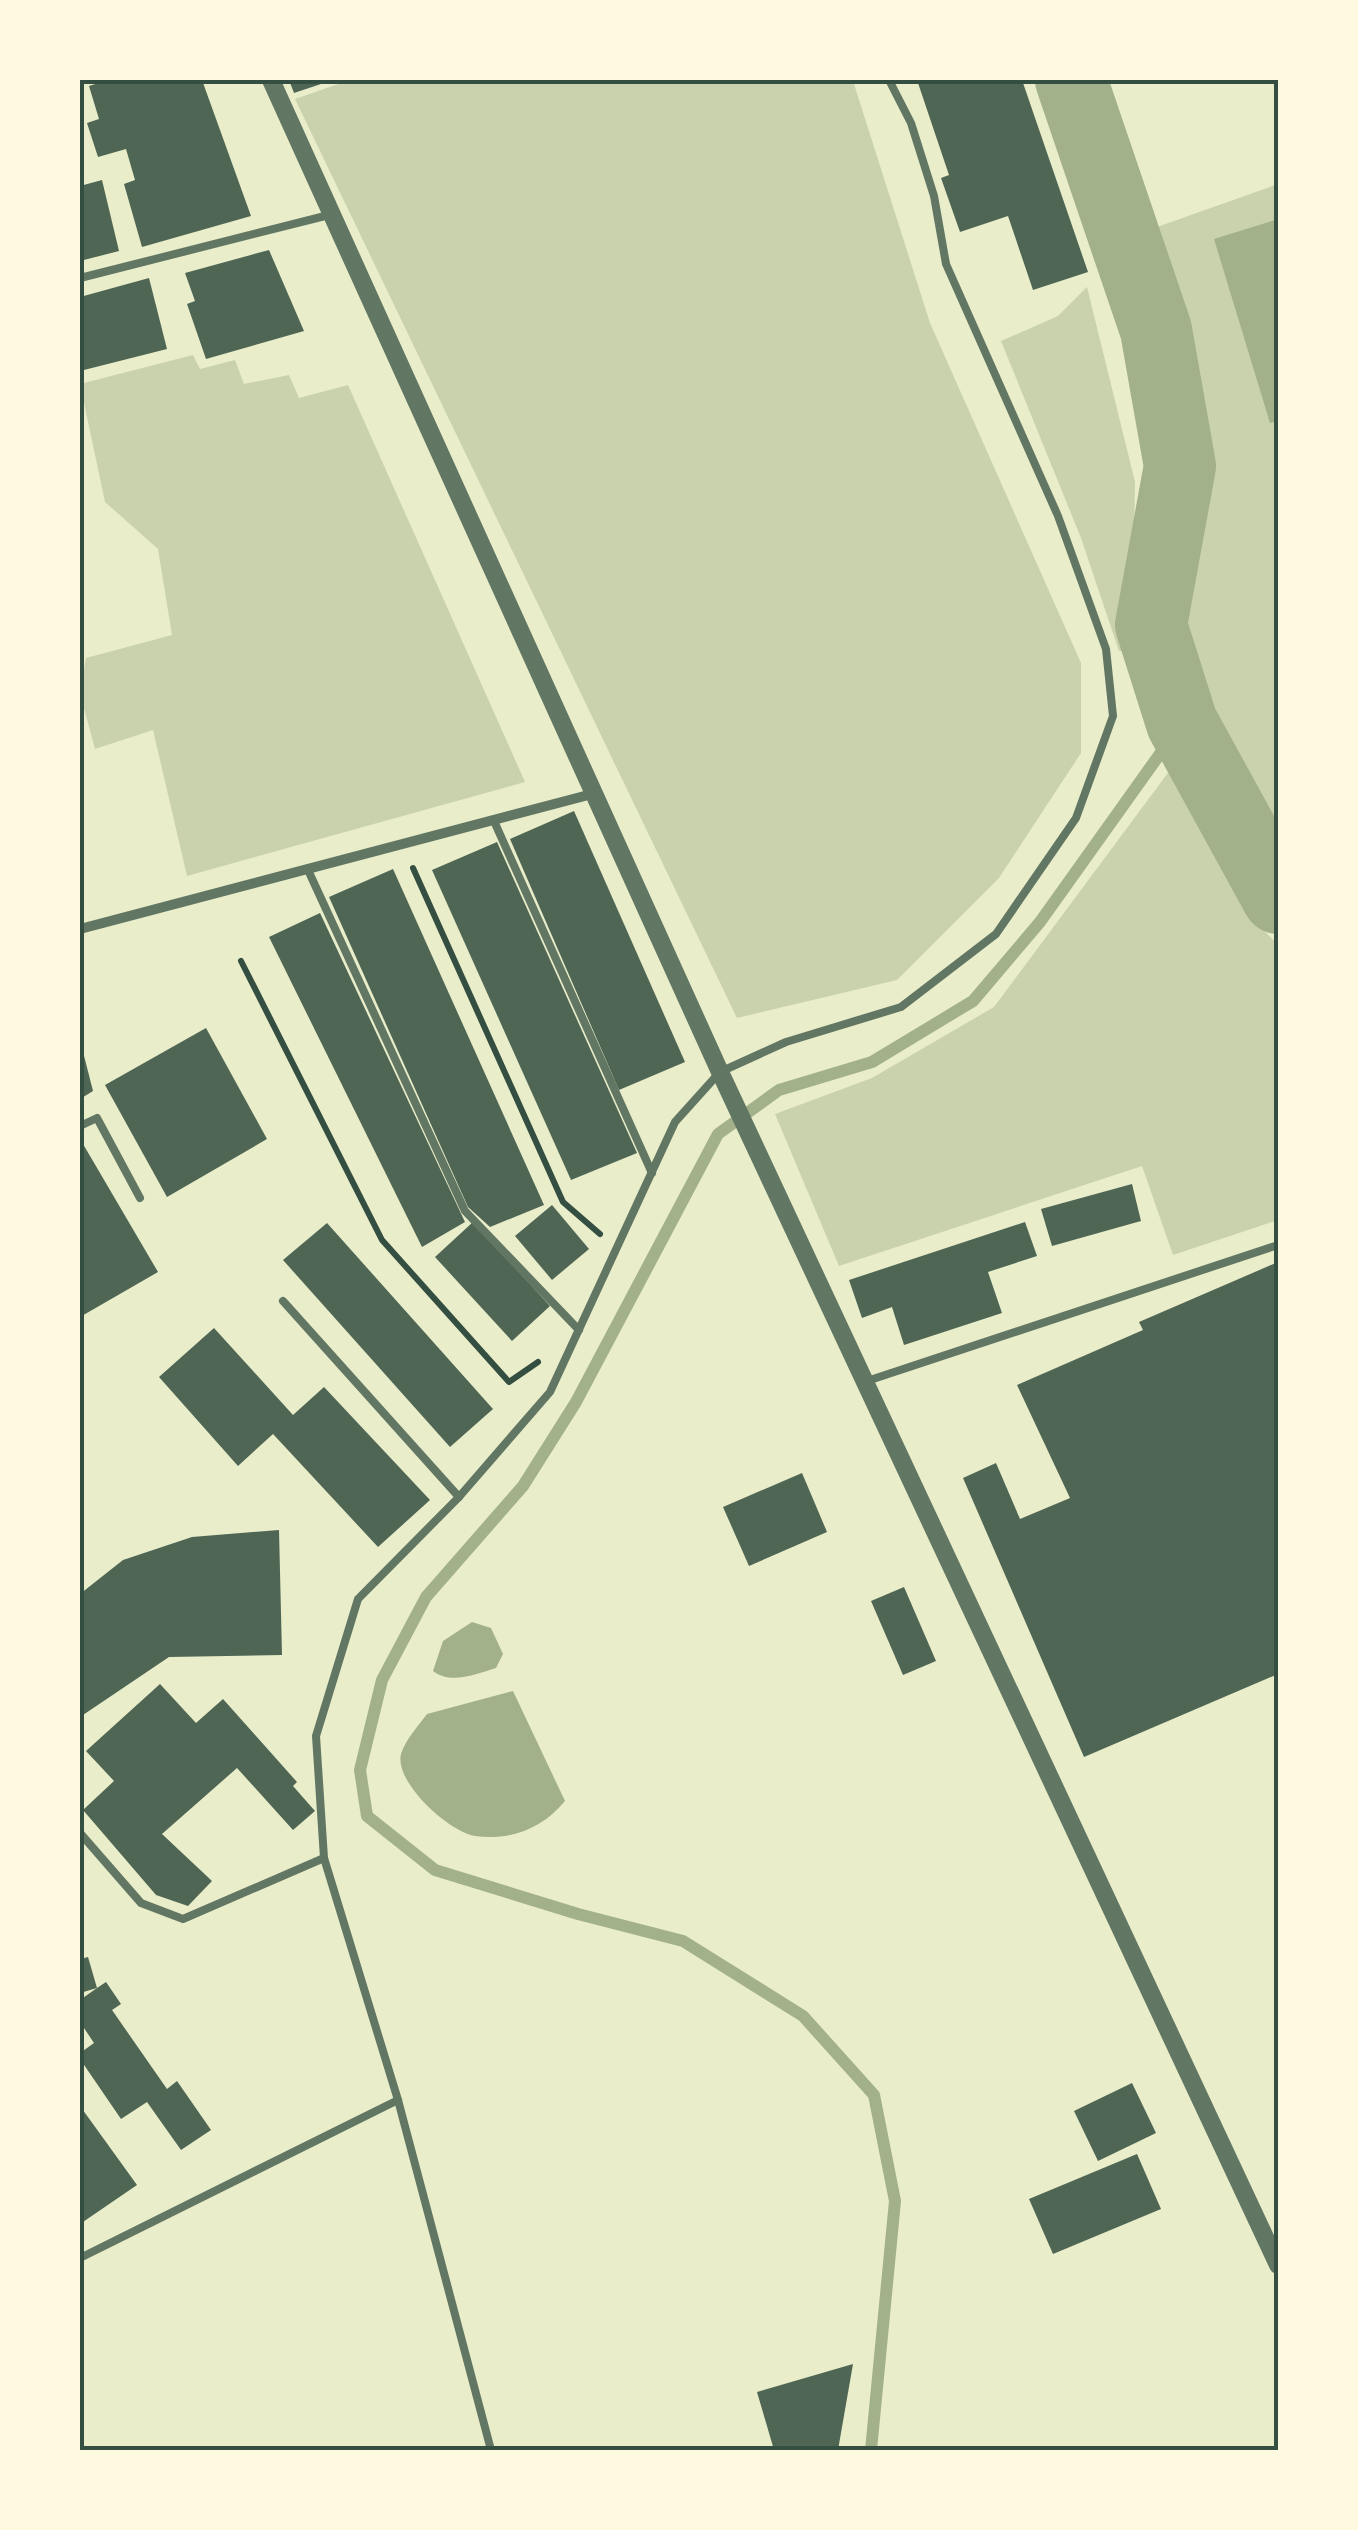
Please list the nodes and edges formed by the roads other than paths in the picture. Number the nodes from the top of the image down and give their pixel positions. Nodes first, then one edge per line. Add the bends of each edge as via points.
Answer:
1 (271, 80) edge
2 (890, 80) edge
3 (334, 214) junction
4 (80, 278) edge
5 (596, 792) junction
6 (494, 821) junction
7 (308, 870) junction
8 (80, 929) edge
9 (720, 1072) junction
10 (80, 1126) edge
11 (652, 1174) junction
12 (140, 1198) dead end
13 (1278, 1245) edge
14 (282, 1301) dead end
15 (579, 1330) junction
16 (864, 1382) junction
17 (459, 1497) junction
18 (80, 1833) edge
19 (324, 1858) junction
20 (398, 2100) junction
21 (80, 2258) edge
22 (1278, 2266) edge
23 (491, 2450) edge

1 - 3 street
2 - 9 lane via 934,196 946,264 1058,516 1106,649 1112,716 1076,818 996,934 901,1008 786,1042
3 - 4 lane
3 - 5 street
5 - 6 street
5 - 9 street
6 - 7 street
6 - 11 lane
7 - 8 street
7 - 15 lane via 466,1211
9 - 11 lane via 676,1122
9 - 16 street
10 - 12 lane via 97,1118
11 - 15 lane
13 - 16 lane
14 - 17 lane
15 - 17 lane via 550,1392
16 - 22 street
17 - 19 lane via 358,1599 316,1736
18 - 19 lane via 141,1903 183,1919
19 - 20 lane
20 - 21 lane
20 - 23 lane

